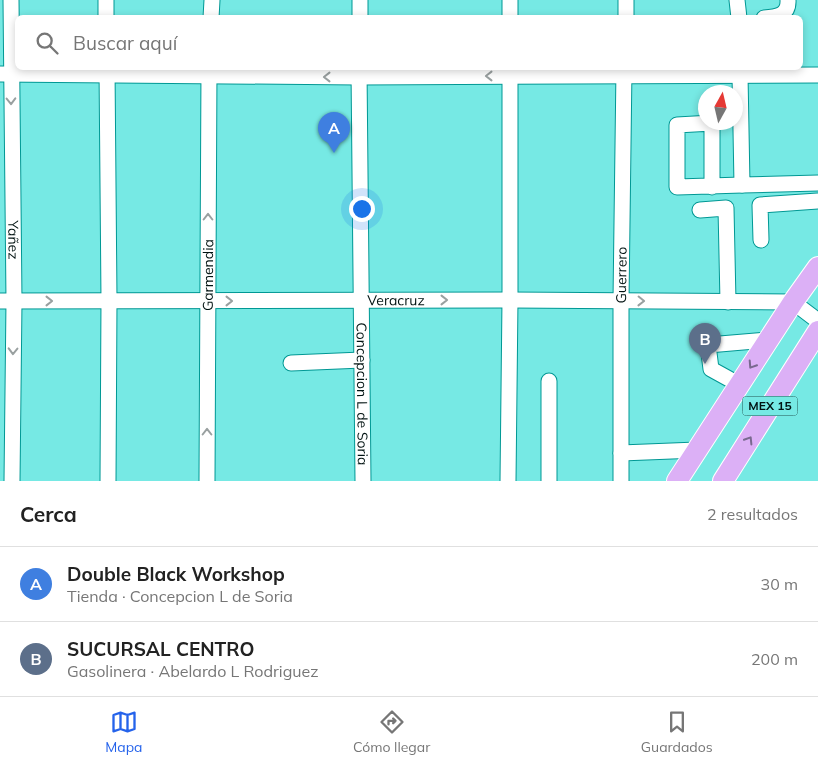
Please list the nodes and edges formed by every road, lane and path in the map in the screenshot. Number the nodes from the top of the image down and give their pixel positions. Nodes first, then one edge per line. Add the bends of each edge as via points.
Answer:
1 (11, 0) edge
2 (106, 0) edge
3 (212, 0) edge
4 (360, 0) edge
5 (510, 0) edge
6 (626, 0) edge
7 (737, 0) edge
8 (788, 0) edge
9 (106, 15) edge
10 (211, 15) edge
11 (360, 15) edge
12 (510, 15) edge
13 (626, 15) edge
14 (739, 15) edge
15 (780, 15) edge
16 (108, 71) edge
17 (208, 72) edge
18 (359, 72) edge
19 (510, 72) edge
20 (624, 72) edge
21 (5, 74) edge
22 (740, 75) junction
23 (818, 75) edge
24 (6, 183) edge
25 (818, 183) edge
26 (742, 185) junction
27 (712, 187) junction
28 (818, 201) edge
29 (700, 210) dead end
30 (761, 240) dead end
31 (815, 277) edge
32 (109, 300) junction
33 (510, 300) junction
34 (621, 300) junction
35 (7, 301) edge
36 (207, 301) junction
37 (362, 301) junction
38 (728, 302) junction
39 (793, 302) junction
40 (818, 321) edge
41 (818, 331) edge
42 (768, 340) junction
43 (362, 360) junction
44 (291, 364) dead end
45 (548, 381) dead end
46 (740, 385) junction
47 (697, 450) junction
48 (621, 453) junction
49 (728, 479) edge
50 (12, 481) edge
51 (108, 481) edge
52 (208, 481) edge
53 (363, 481) edge
54 (508, 481) edge
55 (548, 481) edge
56 (621, 481) edge
57 (677, 481) edge

1 - 21 street, Yañez
2 - 9 street
3 - 10 street
4 - 11 street
5 - 12 street
6 - 13 street
7 - 14 street
8 - 15 street via 784,13
16 - 17 street
16 - 21 street
16 - 32 street
18 -> 17 street
36 -> 17 street, Garmendia
19 -> 18 street
18 - 37 street, Concepcion L de Soria
19 - 20 street
19 - 33 street
20 - 22 street
20 - 34 street, Guerrero
21 -> 24 street, Yañez
22 - 23 street
22 - 26 street
24 - 35 street, Yañez
25 - 26 street
26 - 27 street
27 - 27 street via 712,123 677,125 677,187
28 - 30 street via 760,205
29 - 38 street via 726,208
31 - 39 main road, MEX 15
35 -> 32 street, Veracruz
32 - 36 street, Veracruz
32 - 51 street
33 - 34 street, Veracruz
37 -> 33 street, Veracruz
33 - 54 street
34 -> 38 street, Veracruz
34 - 48 street, Guerrero
35 -> 50 street, Yañez
36 -> 37 street, Veracruz
52 -> 36 street, Garmendia
37 - 43 street, Concepcion L de Soria
38 - 39 street, Veracruz
39 - 40 street
39 - 42 main road, MEX 15
49 -> 41 main road, MEX 15
42 -> 46 main road, MEX 15
42 - 46 street via 708,345 711,369
43 - 44 street
43 - 53 street, Concepcion L de Soria
45 - 55 street
46 - 47 main road, MEX 15
47 - 48 street
47 - 57 main road, MEX 15
48 - 56 street, Guerrero

